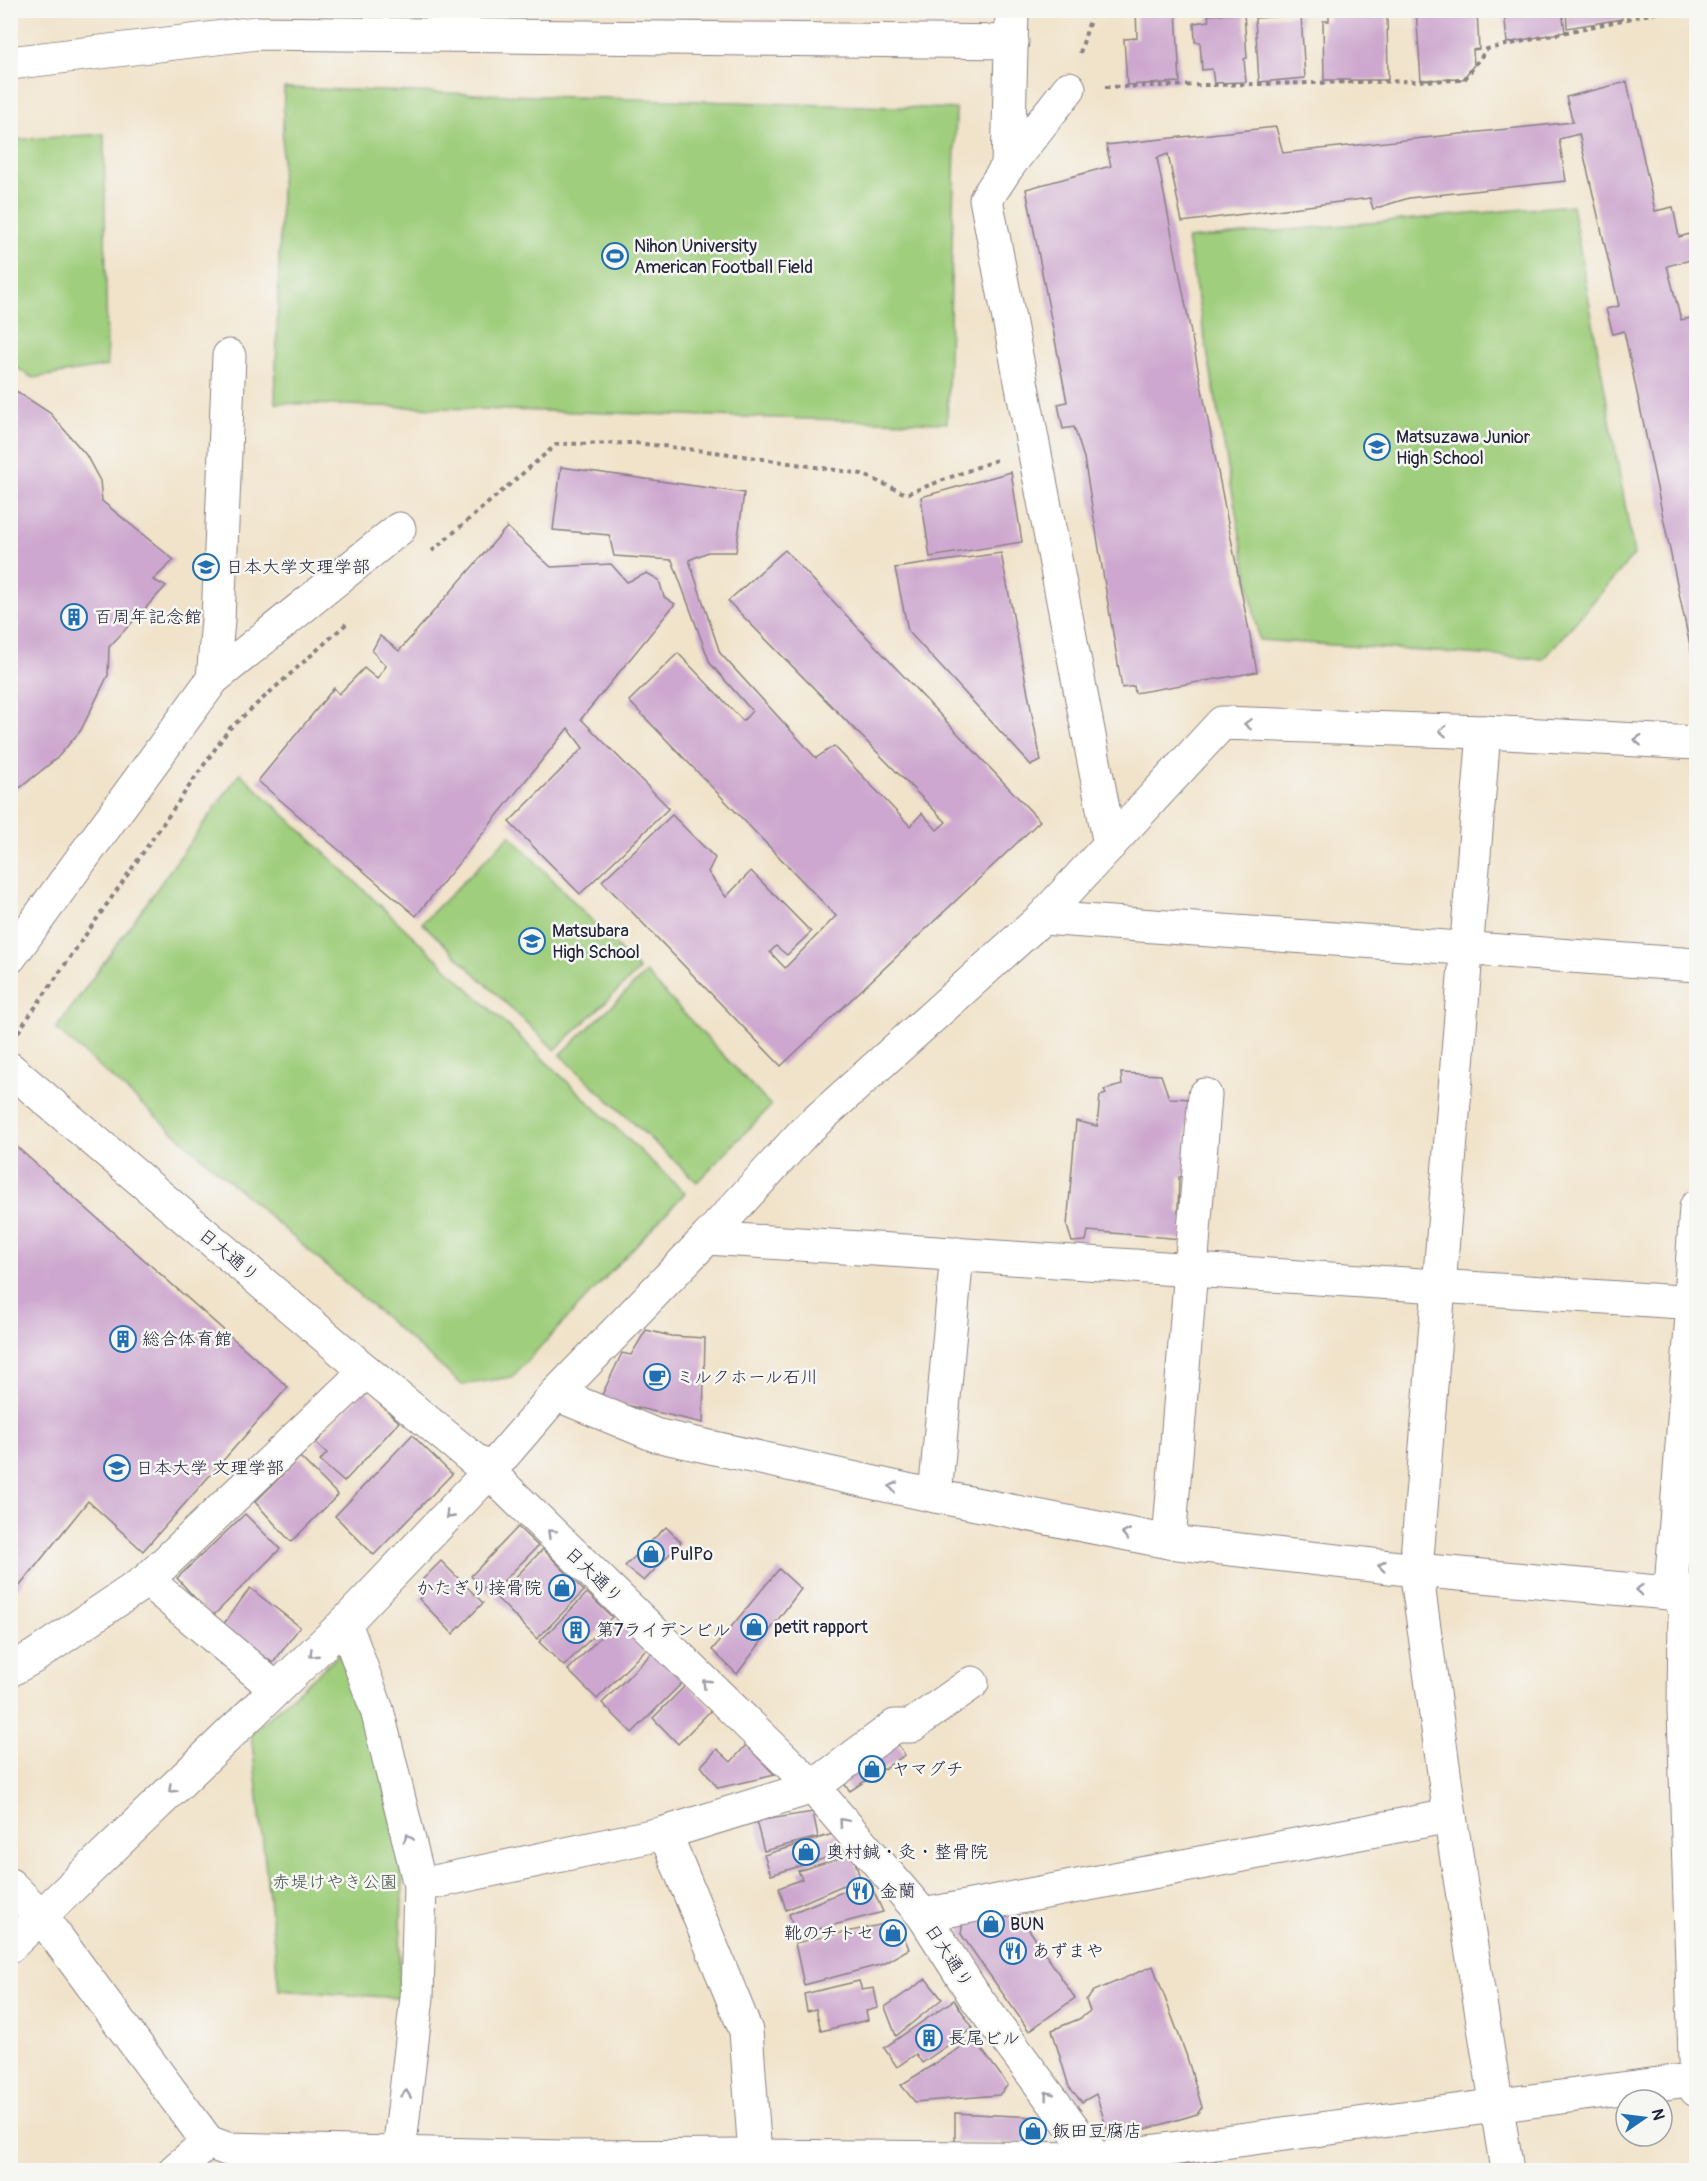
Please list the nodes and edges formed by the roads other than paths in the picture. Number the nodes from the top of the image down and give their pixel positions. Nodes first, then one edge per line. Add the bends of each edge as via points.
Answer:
1 (1012, 10) edge
2 (1012, 42) junction
3 (10, 63) edge
4 (1069, 88) road end
5 (1008, 165) junction
6 (229, 356) dead end
7 (399, 529) dead end
8 (213, 680) junction
9 (1484, 732) junction
10 (1696, 743) edge
11 (1110, 845) junction
12 (1042, 918) junction
13 (1466, 949) junction
14 (10, 957) edge
15 (1696, 965) edge
16 (10, 1070) edge
17 (1205, 1095) dead end
18 (1696, 1207) edge
19 (708, 1238) junction
20 (957, 1254) junction
21 (1191, 1269) junction
22 (1440, 1287) junction
23 (1695, 1303) edge
24 (366, 1371) junction
25 (556, 1394) junction
26 (489, 1472) junction
27 (935, 1496) junction
28 (1168, 1542) junction
29 (1416, 1570) junction
30 (147, 1580) junction
31 (1682, 1586) edge
32 (345, 1623) junction
33 (10, 1670) edge
34 (972, 1683) dead end
35 (276, 1689) junction
36 (1690, 1711) edge
37 (813, 1787) junction
38 (1450, 1815) junction
39 (665, 1833) junction
40 (10, 1885) edge
41 (420, 1885) junction
42 (922, 1915) junction
43 (41, 1916) junction
44 (10, 1946) edge
45 (1694, 1948) edge
46 (1696, 2083) edge
47 (1495, 2104) junction
48 (208, 2142) junction
49 (755, 2156) junction
50 (394, 2161) edge
51 (566, 2164) edge
52 (1100, 2165) edge
53 (175, 2170) edge
54 (1507, 2170) edge

1 - 2 street
2 - 3 street via 257,33
2 - 5 street
4 - 5 street
5 - 11 street via 986,199
6 - 8 street
7 - 8 street
8 - 14 street
10 -> 9 street
9 -> 11 street via 1222,723
9 - 13 street
11 - 12 street
12 - 13 street
12 - 19 street via 804,1132
13 - 15 street
13 - 22 street
16 - 24 street, 日大通り
17 - 21 street
18 - 23 street via 1691,1284
19 - 20 street
19 - 25 street
20 - 21 street
20 - 27 street
21 - 22 street
21 - 28 street
22 - 23 street
22 - 29 street
23 - 31 street
24 - 26 street, 日大通り
24 - 30 street
25 - 26 street
27 -> 25 street via 655,1435
26 -> 32 street
37 -> 26 street, 日大通り
28 -> 27 street
29 -> 28 street
31 -> 29 street
29 - 38 street
30 - 33 street
30 - 35 street
31 - 36 street
32 -> 35 street
41 -> 32 street via 376,1710
34 - 37 street via 911,1726 895,1726
35 -> 43 street
36 - 45 street
37 - 39 street
42 -> 37 street, 日大通り
38 - 42 street
38 - 47 street
39 - 41 street
39 - 49 street via 746,2031
40 - 43 street
50 -> 41 street via 417,1997
52 -> 42 street, 日大通り via 974,1995
43 - 44 street
43 - 48 street
45 - 46 street
46 - 47 street
47 - 52 street
47 - 54 street
48 - 50 street via 227,2149
48 - 53 street
49 - 51 street
49 - 52 street
50 - 51 street

